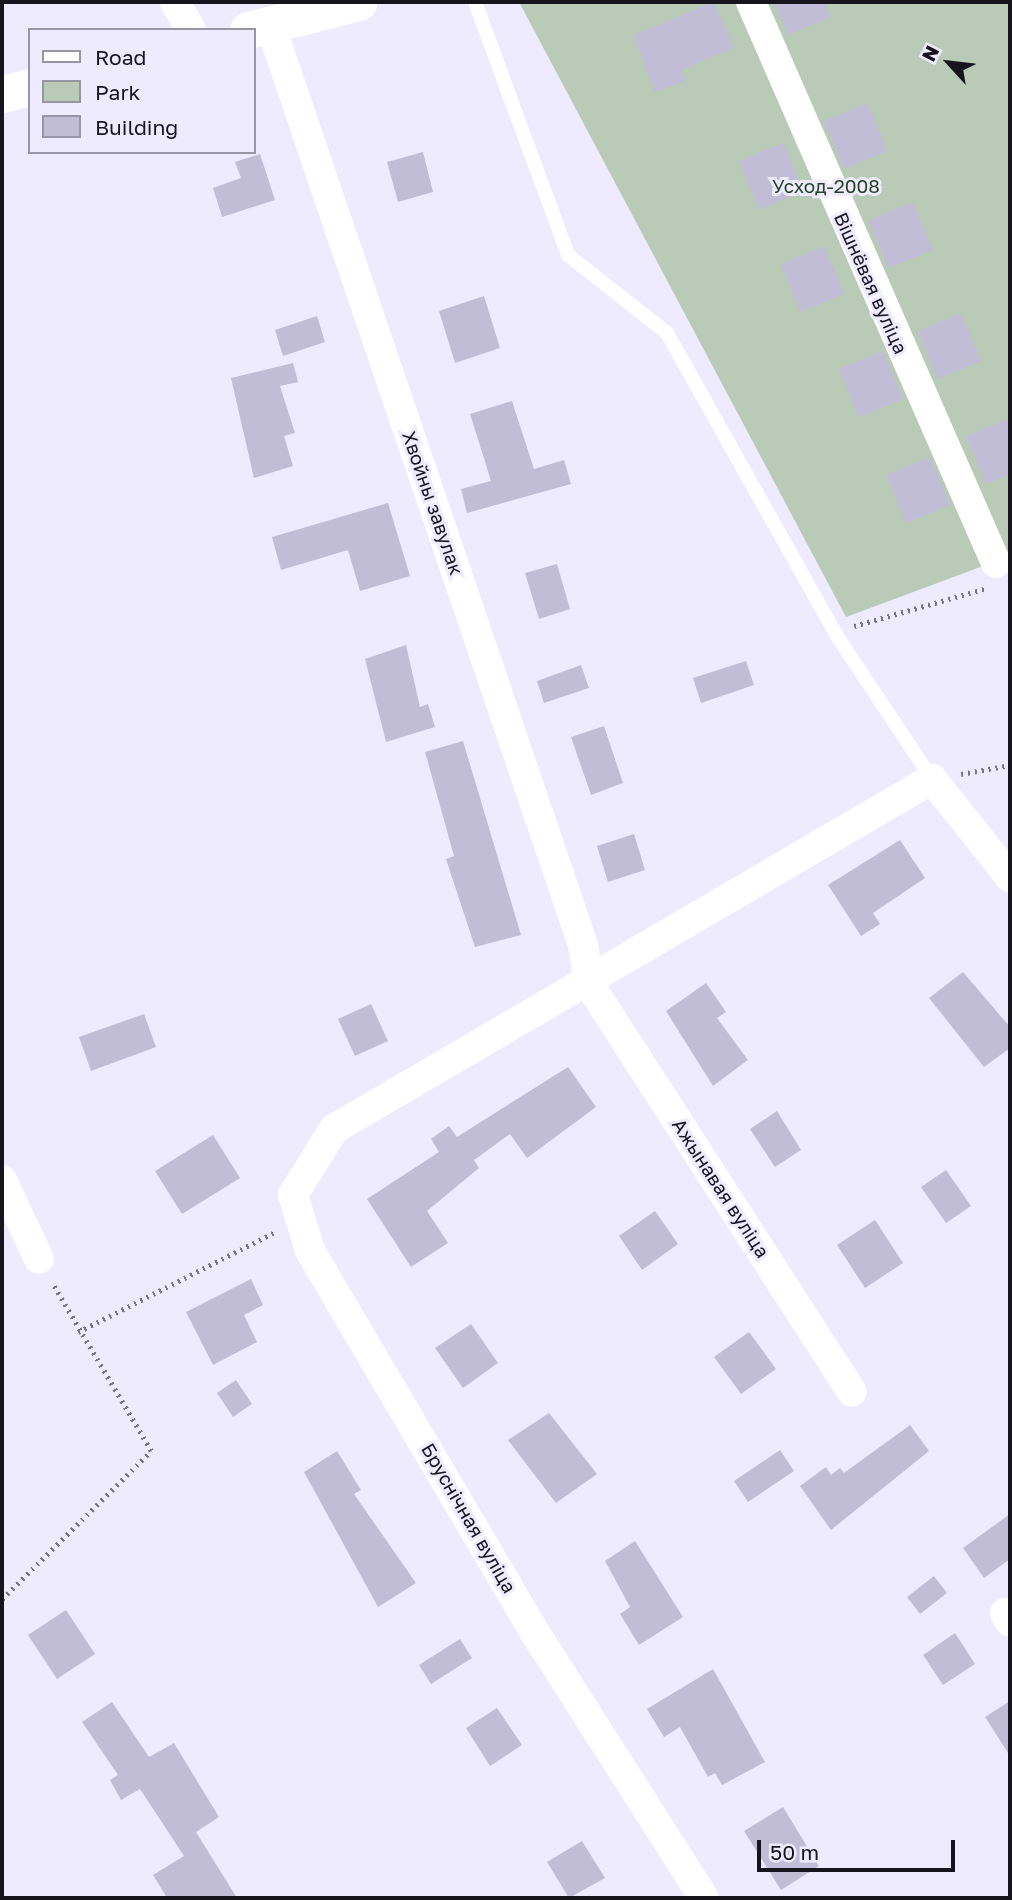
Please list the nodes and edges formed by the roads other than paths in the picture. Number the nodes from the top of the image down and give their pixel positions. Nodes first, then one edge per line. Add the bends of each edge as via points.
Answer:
1 (175, 2) edge
2 (359, 2) edge
3 (475, 2) edge
4 (751, 2) edge
5 (259, 27) edge
6 (190, 28) edge
7 (28, 88) edge
8 (2, 94) edge
9 (994, 575) road end
10 (932, 779) junction
11 (1010, 877) edge
12 (589, 984) junction
13 (2, 1180) edge
14 (39, 1259) road end
15 (852, 1392) dead end
16 (704, 1898) edge

1 - 6 street
2 - 5 street
3 - 10 lane via 568,255 667,332 837,636
4 - 9 street, Вішнёвая вуліца
5 - 12 street, Хвойны завулак via 583,945
7 - 8 street
10 - 11 street
10 - 12 street
12 - 15 street, Ажынавая вуліца
12 - 16 street, Бруснічная вуліца via 334,1129 293,1195 310,1250 534,1631
13 - 14 street

